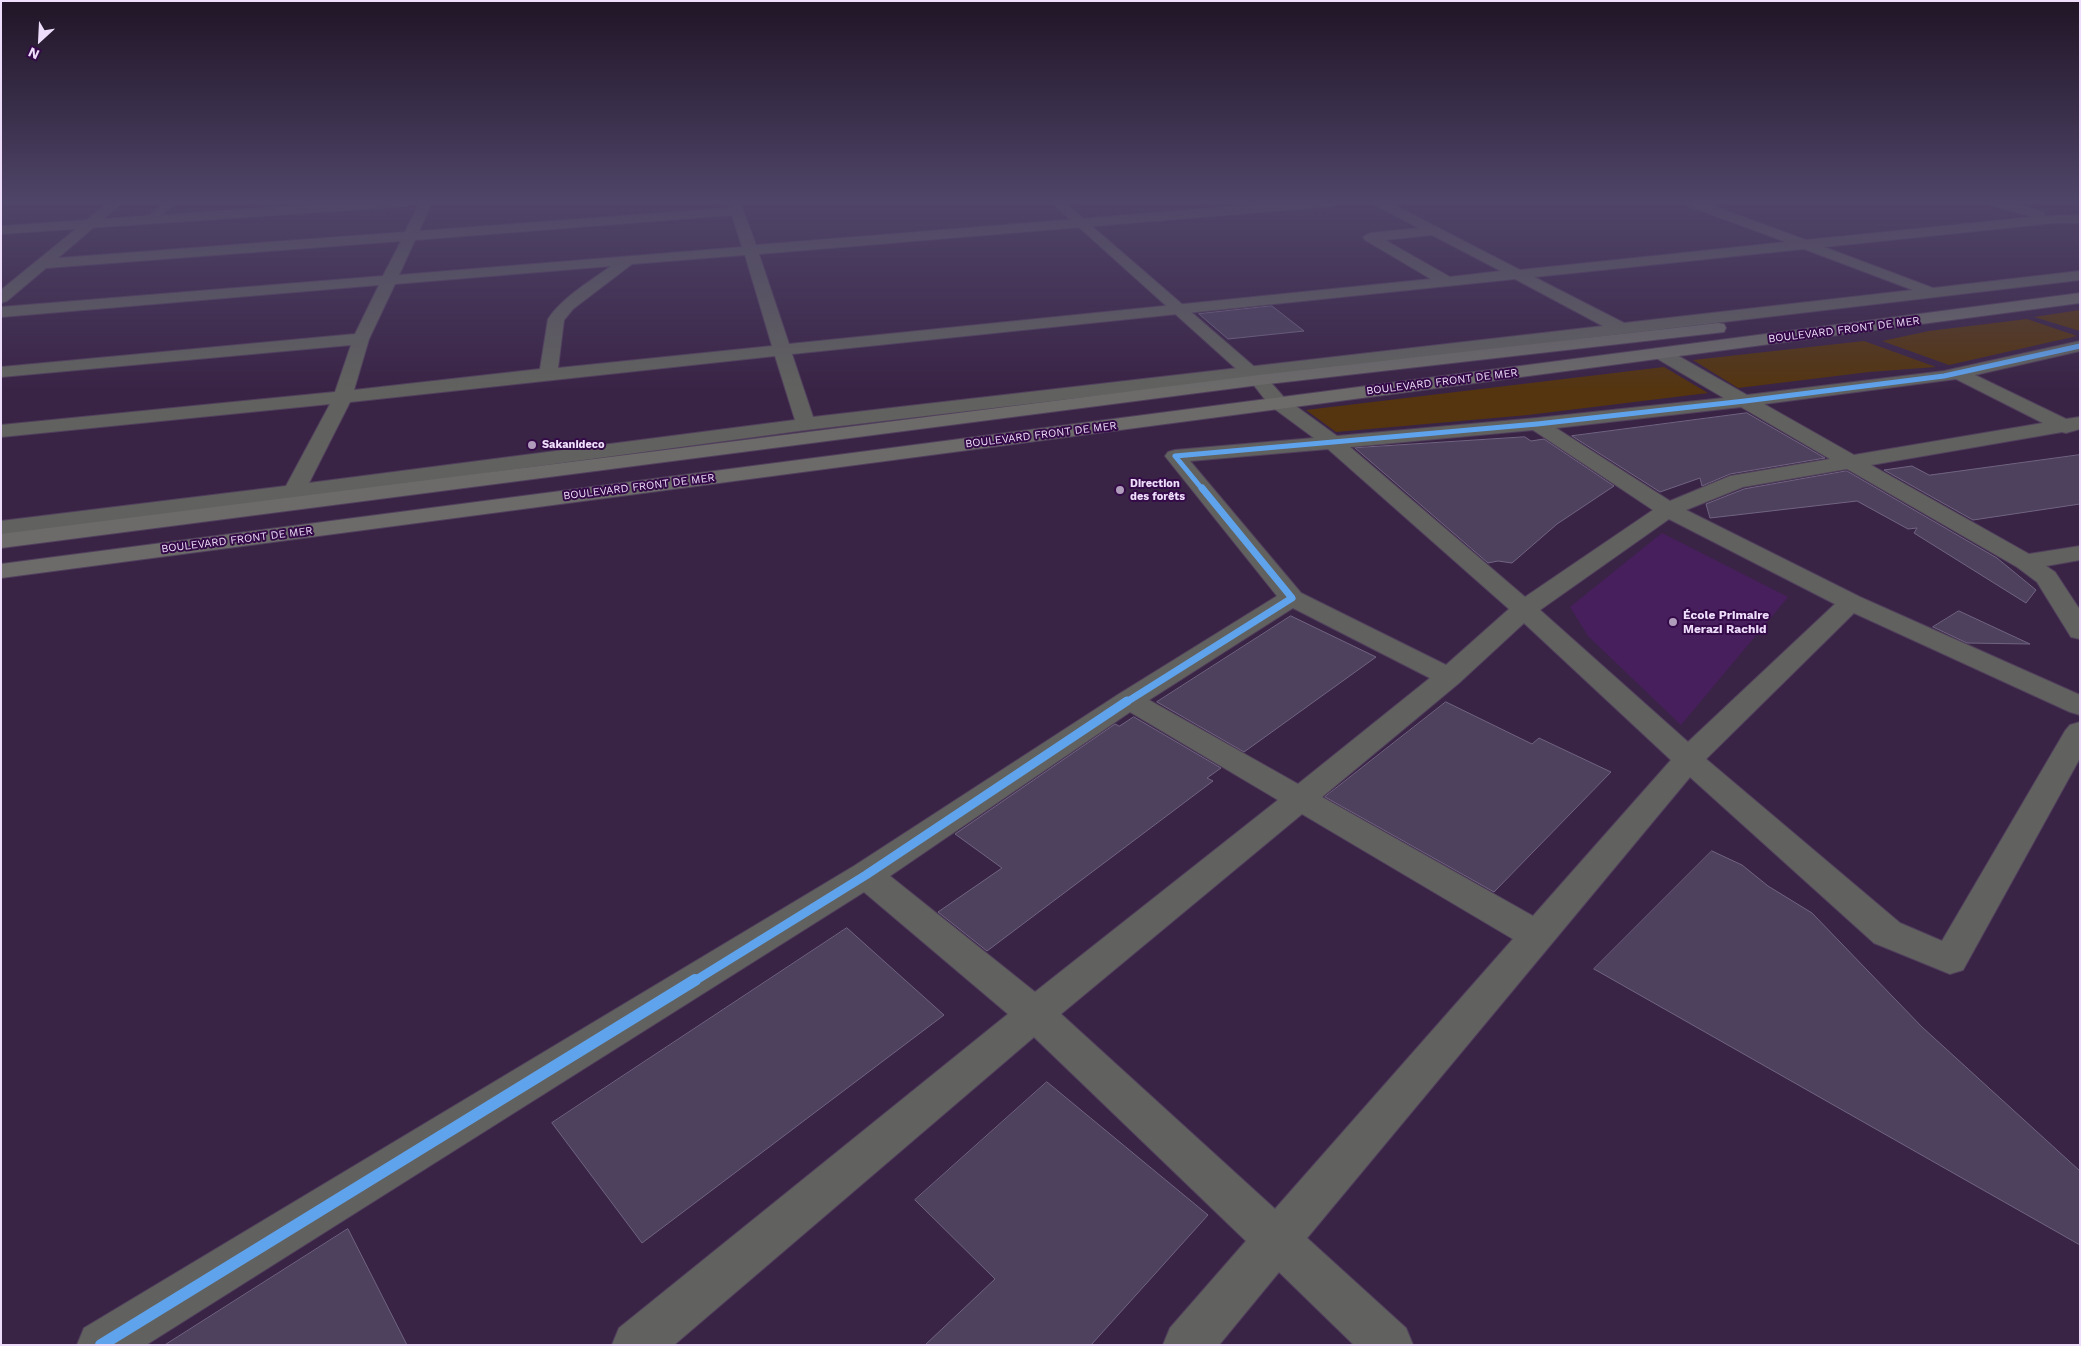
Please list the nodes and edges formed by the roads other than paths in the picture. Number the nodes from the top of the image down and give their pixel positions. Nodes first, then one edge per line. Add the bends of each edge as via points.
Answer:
1 (40, 265) edge
2 (397, 265) edge
3 (591, 265) edge
4 (622, 265) edge
5 (755, 265) edge
6 (1129, 265) edge
7 (1418, 265) edge
8 (1497, 265) edge
9 (1611, 265) edge
10 (1861, 265) edge
11 (1516, 275) junction
12 (2080, 275) edge
13 (390, 281) junction
14 (1448, 282) junction
15 (2080, 284) edge
16 (1932, 291) junction
17 (1, 298) edge
18 (2080, 298) edge
19 (1180, 310) junction
20 (1, 312) edge
21 (1622, 329) junction
22 (361, 339) junction
23 (2080, 346) edge
24 (781, 350) junction
25 (1662, 354) junction
26 (1, 372) edge
27 (1958, 373) junction
28 (548, 374) junction
29 (1255, 377) junction
30 (343, 397) junction
31 (1745, 401) junction
32 (1279, 403) junction
33 (806, 424) junction
34 (1537, 424) junction
35 (2074, 428) edge
36 (1, 431) edge
37 (1330, 441) junction
38 (1847, 462) junction
39 (294, 492) junction
40 (1668, 510) junction
41 (1, 528) edge
42 (1, 541) edge
43 (2080, 553) edge
44 (2025, 562) junction
45 (1, 571) edge
46 (1292, 598) junction
47 (1851, 602) junction
48 (2072, 605) edge
49 (1524, 608) junction
50 (2080, 631) edge
51 (1449, 677) junction
52 (1129, 700) junction
53 (2080, 706) edge
54 (2080, 732) edge
55 (1688, 759) junction
56 (1299, 798) junction
57 (866, 875) junction
58 (1536, 936) junction
59 (1035, 1014) junction
60 (1277, 1240) junction
61 (101, 1345) edge
62 (636, 1345) edge
63 (1187, 1345) edge
64 (1389, 1345) edge

1 - 17 street
2 - 13 street
3 - 13 street
4 - 28 street via 567,306 556,319
5 - 24 street
6 - 19 street
7 - 14 street
8 - 11 street
9 - 11 street
10 - 16 street
11 - 14 street
11 - 21 street
12 - 16 street
13 - 20 street
13 - 22 street
14 - 19 street
15 - 29 main road, BOULEVARD FRONT DE MER
16 - 21 street
18 - 25 main road, BOULEVARD FRONT DE MER
19 - 24 street
19 - 29 street
21 - 29 street
22 - 26 street
22 - 30 street
23 - 27 street
24 - 28 street
24 - 33 street
25 - 31 street
25 - 32 main road, BOULEVARD FRONT DE MER
27 - 31 street
27 - 35 street
28 - 30 street
29 - 32 street
29 - 33 street
29 - 42 main road, BOULEVARD FRONT DE MER
30 - 36 street
30 - 39 street
31 - 34 street
31 - 38 street
32 - 37 street
32 - 45 main road, BOULEVARD FRONT DE MER
33 - 39 street
34 - 37 street
34 - 40 street
35 - 38 street
37 - 46 street via 1175,456
37 - 49 street
38 - 40 street via 1738,481
38 - 44 street
39 - 41 street
40 - 47 street
40 - 49 street
43 - 44 street
44 - 48 street via 2046,577
46 - 51 street
46 - 52 street
47 - 53 street
47 - 55 street
48 - 50 street
49 - 51 street
49 - 55 street
51 - 56 street
52 - 56 street
52 - 57 street
54 - 55 street via 1950,960 1887,933
55 - 58 street
56 - 58 street
56 - 59 street
57 - 59 street
57 - 61 street
58 - 60 street
59 - 60 street
59 - 62 street
60 - 63 street
60 - 64 street

